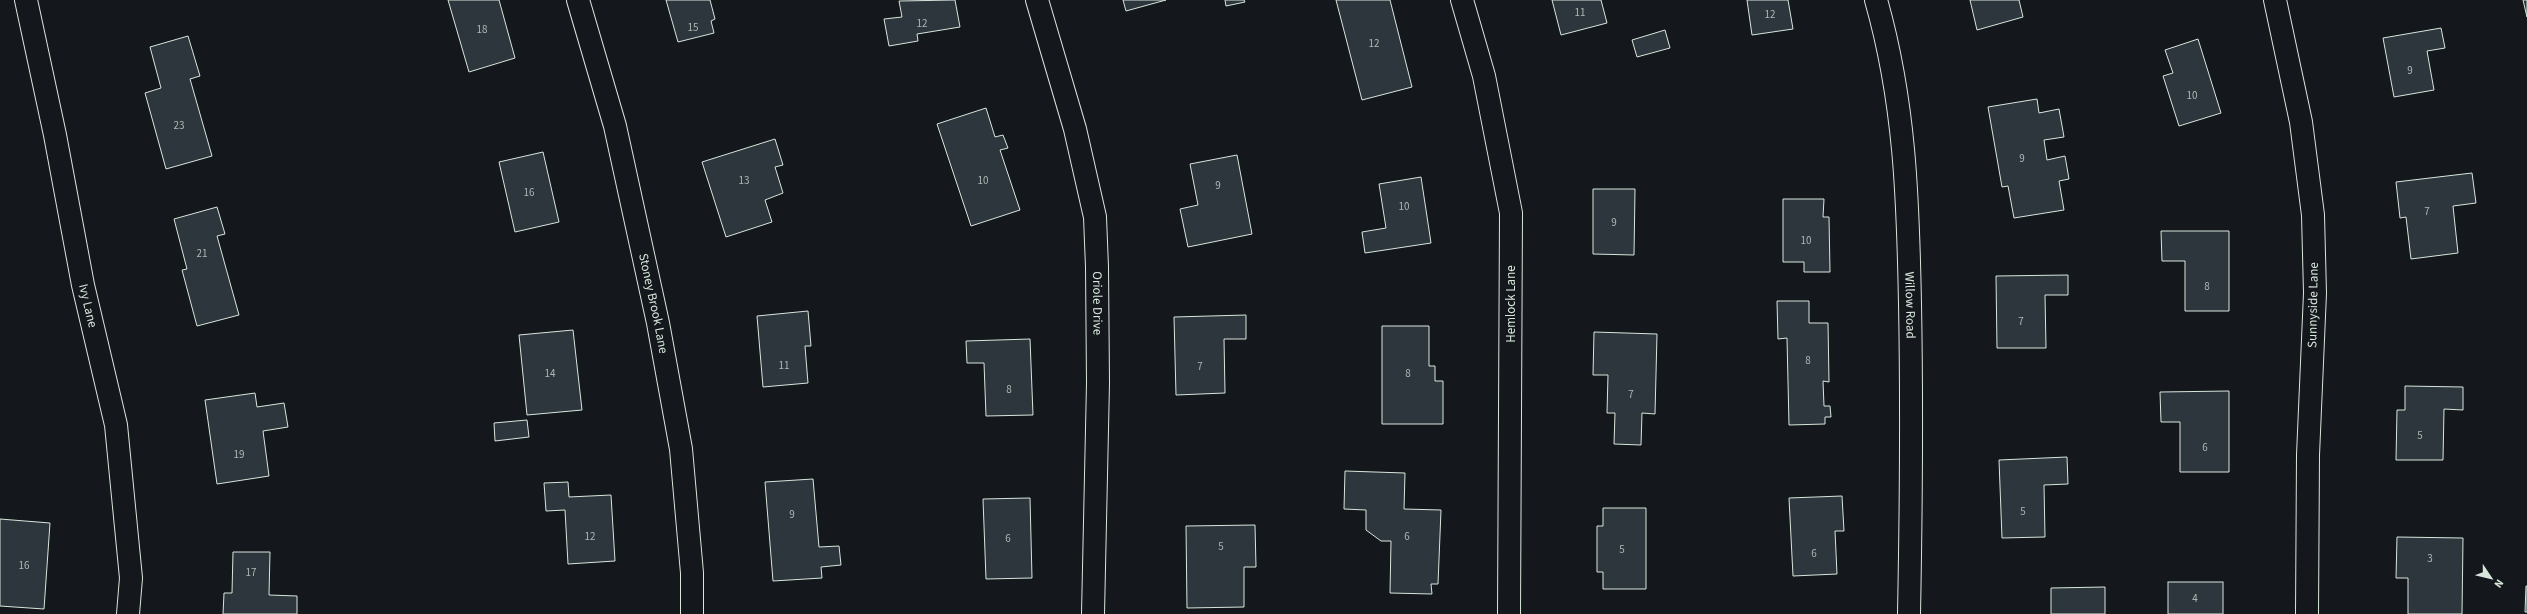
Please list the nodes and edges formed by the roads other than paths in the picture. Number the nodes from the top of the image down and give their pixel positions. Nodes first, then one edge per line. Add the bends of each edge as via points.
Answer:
1 (26, 0) edge
2 (578, 0) edge
3 (1037, 0) edge
4 (1462, 0) edge
5 (1876, 0) edge
6 (2275, 0) edge
7 (128, 614) edge
8 (692, 614) edge
9 (1093, 614) edge
10 (1509, 614) edge
11 (1909, 614) edge
12 (2307, 614) edge

1 - 7 street, Ivy Lane via 83,285 116,425 131,578
2 - 8 street, Stoney Brook Lane via 615,126 661,338 681,449 692,573
3 - 9 street, Oriole Drive via 1075,129 1094,217 1098,383
4 - 10 street, Hemlock Lane via 1484,76 1511,213
5 - 11 street, Willow Road via 1889,45 1908,192 1912,414
6 - 12 street, Sunnyside Lane via 2301,122 2314,215 2314,293 2307,479

